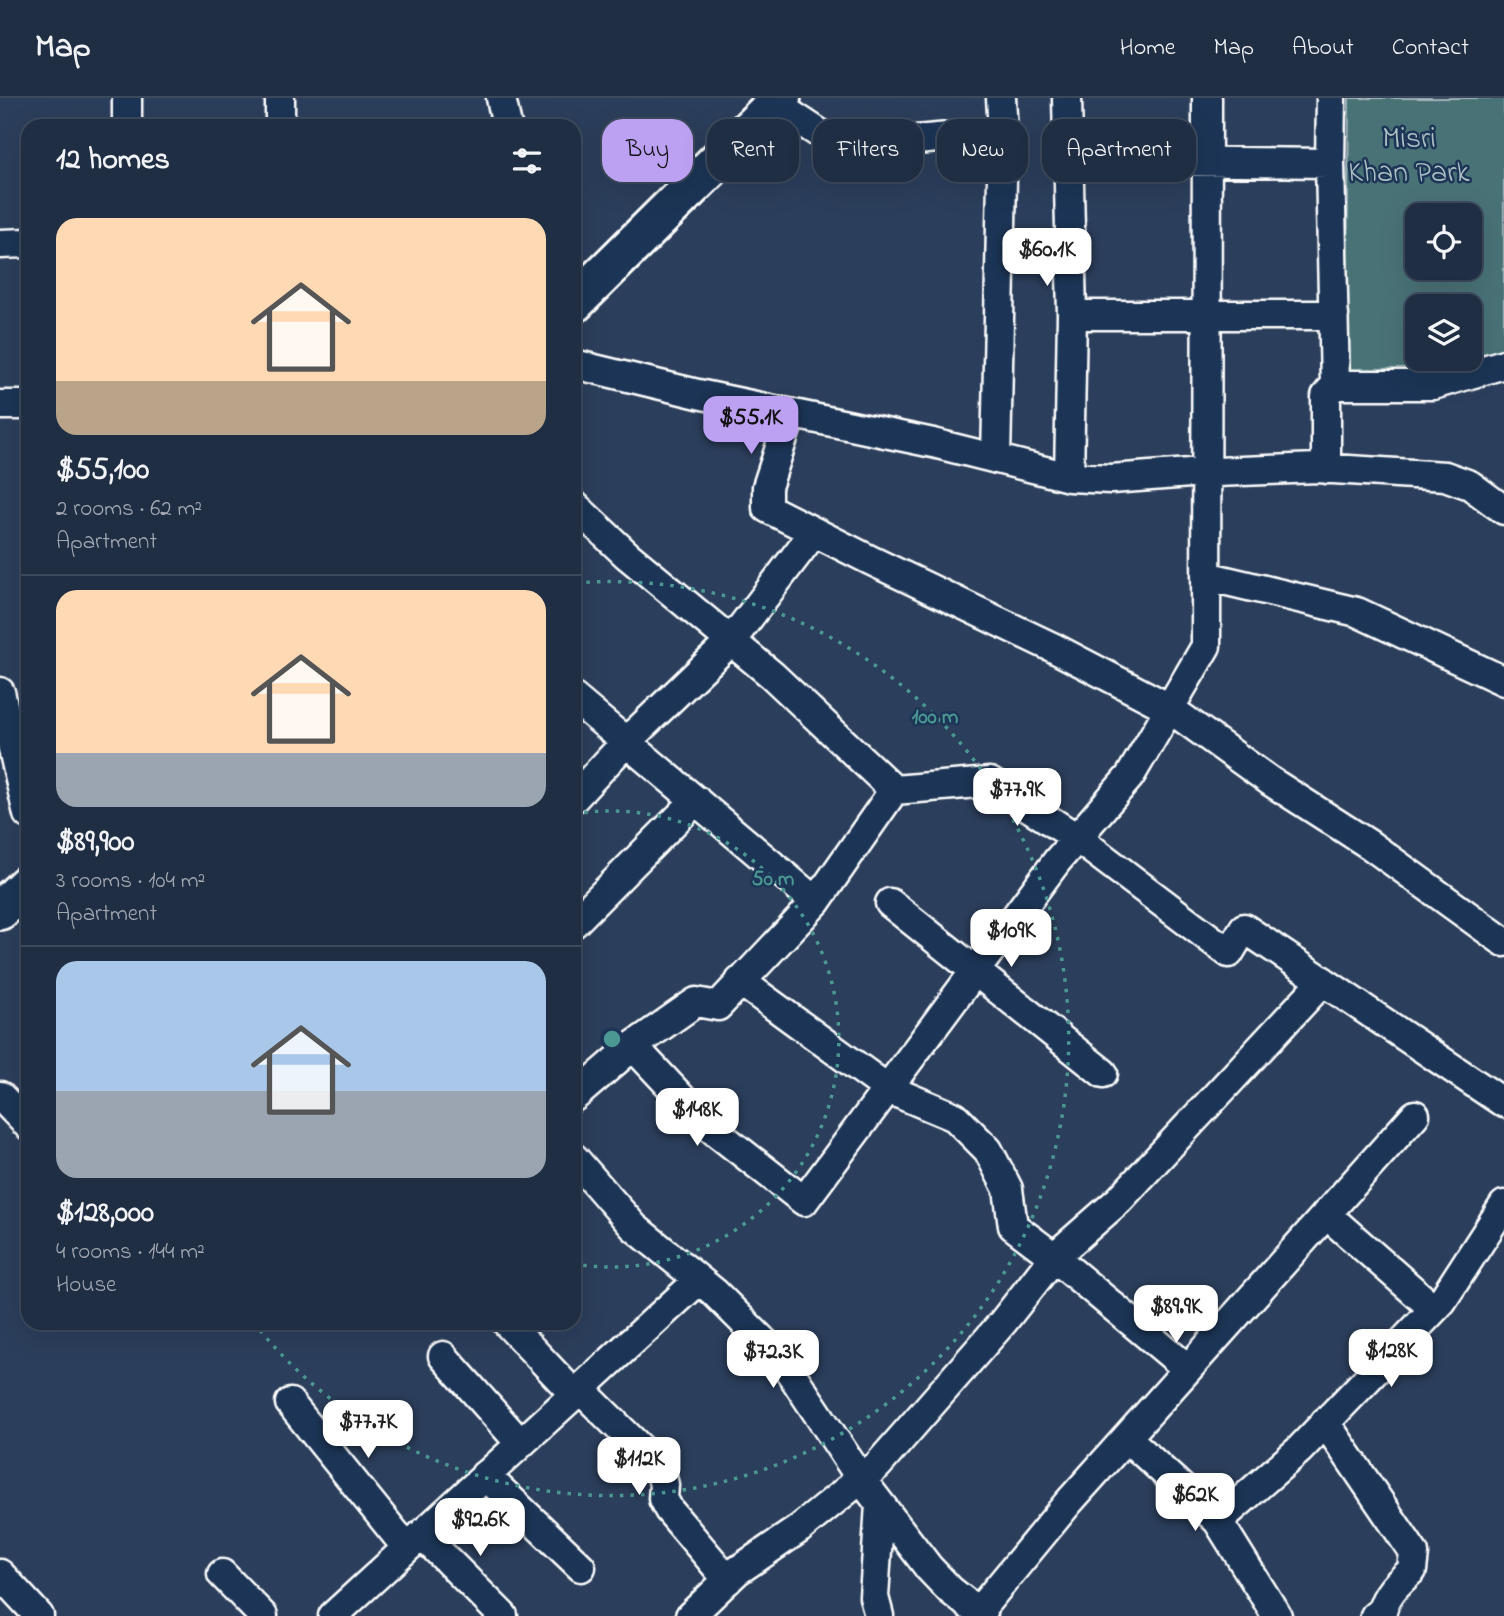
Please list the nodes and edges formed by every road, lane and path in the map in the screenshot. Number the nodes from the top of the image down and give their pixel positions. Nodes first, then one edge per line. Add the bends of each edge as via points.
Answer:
1 (127, 98) edge
2 (280, 98) edge
3 (501, 98) edge
4 (1001, 98) edge
5 (1067, 98) edge
6 (1207, 98) edge
7 (1331, 98) edge
8 (778, 101) edge
9 (127, 119) edge
10 (280, 119) edge
11 (506, 119) edge
12 (1002, 119) edge
13 (1067, 119) edge
14 (937, 138) edge
15 (1196, 163) edge
16 (1207, 163) junction
17 (1330, 163) junction
18 (1002, 182) edge
19 (1069, 182) edge
20 (21, 243) edge
21 (0, 244) edge
22 (581, 296) edge
23 (1072, 315) junction
24 (1334, 315) junction
25 (1206, 316) junction
26 (1504, 363) edge
27 (581, 366) edge
28 (1335, 384) junction
29 (0, 405) edge
30 (21, 405) edge
31 (791, 414) junction
32 (996, 459) junction
33 (1326, 469) junction
34 (1206, 473) junction
35 (1069, 477) junction
36 (1504, 510) edge
37 (581, 512) edge
38 (814, 532) junction
39 (1206, 576) junction
40 (731, 641) junction
41 (1504, 681) edge
42 (0, 692) edge
43 (581, 704) edge
44 (1169, 708) junction
45 (627, 741) junction
46 (21, 784) edge
47 (581, 790) edge
48 (894, 790) junction
49 (696, 800) junction
50 (1077, 838) junction
51 (21, 890) edge
52 (816, 902) junction
53 (890, 903) dead end
54 (0, 910) edge
55 (581, 917) edge
56 (1504, 942) edge
57 (975, 972) junction
58 (740, 981) junction
59 (1323, 981) junction
60 (633, 1046) junction
61 (1103, 1073) dead end
62 (888, 1089) junction
63 (581, 1091) edge
64 (0, 1096) edge
65 (1504, 1103) edge
66 (1415, 1115) dead end
67 (21, 1118) edge
68 (581, 1166) edge
69 (1504, 1205) edge
70 (1326, 1214) junction
71 (1054, 1258) junction
72 (699, 1280) junction
73 (1434, 1309) junction
74 (514, 1330) edge
75 (443, 1356) dead end
76 (1188, 1368) junction
77 (577, 1391) junction
78 (290, 1403) dead end
79 (1325, 1422) junction
80 (1127, 1438) junction
81 (520, 1443) junction
82 (485, 1475) junction
83 (861, 1479) junction
84 (880, 1504) junction
85 (1218, 1521) junction
86 (414, 1541) junction
87 (581, 1567) dead end
88 (0, 1574) edge
89 (222, 1574) dead end
90 (728, 1580) junction
91 (980, 1614) edge
92 (1381, 1614) edge
93 (39, 1616) edge
94 (263, 1616) edge
95 (333, 1616) edge
96 (503, 1616) edge
97 (690, 1616) edge
98 (879, 1616) edge
99 (1277, 1616) edge

1 - 9 street
2 - 10 street
3 - 11 street
4 - 12 street
5 - 13 street
6 - 16 street
7 - 17 street
8 - 14 street via 840,147
8 - 22 street
15 - 16 street
16 - 17 street
16 - 25 street
17 - 24 street
18 - 32 street
19 - 23 street
20 - 21 street
23 - 25 street
23 - 35 street
24 - 25 street
24 - 28 street
25 - 34 street
26 - 28 street via 1433,385
27 - 31 street
28 - 33 street via 1326,396
29 - 30 street
31 - 32 street
31 - 38 street via 767,487 767,508
32 - 35 street
33 - 34 street
33 - 36 street via 1445,475 1469,485
34 - 35 street
34 - 39 street
37 - 40 street
38 - 40 street
38 - 44 street
39 - 41 street via 1357,612
39 - 44 street via 1206,646
40 - 45 street
40 - 48 street
42 - 46 street
43 - 45 street
44 - 50 street via 1130,776
44 - 56 street
45 - 47 street
45 - 49 street
48 - 50 street via 990,782
48 - 52 street
49 - 52 street
49 - 55 street
50 - 57 street
50 - 59 street via 1229,953 1244,928
51 - 54 street
52 - 58 street
53 - 57 street
57 - 61 street
57 - 62 street
58 - 60 street via 718,1006 696,1002
58 - 62 street
59 - 65 street
59 - 71 street via 1119,1200
60 - 62 street via 707,1125 804,1201
60 - 63 street
62 - 71 street via 955,1116 988,1150 1008,1189 1013,1226
64 - 67 street
66 - 70 street
68 - 72 street via 634,1227
69 - 73 street
70 - 73 street
70 - 76 street
71 - 76 street
71 - 83 street via 1003,1322
72 - 77 street
72 - 83 street via 783,1361
73 - 79 street
74 - 77 street
75 - 81 street
76 - 80 street
77 - 81 street
77 - 90 street via 660,1468 663,1499 669,1510
78 - 86 street
79 - 85 street
79 - 92 street via 1414,1553 1412,1570 1385,1600
80 - 85 street
80 - 91 street via 1068,1503
81 - 82 street
82 - 86 street
82 - 87 street
83 - 84 street
83 - 90 street
84 - 91 street via 929,1568
84 - 98 street via 874,1597
85 - 99 street
86 - 95 street
86 - 96 street
88 - 93 street
89 - 94 street
90 - 97 street

